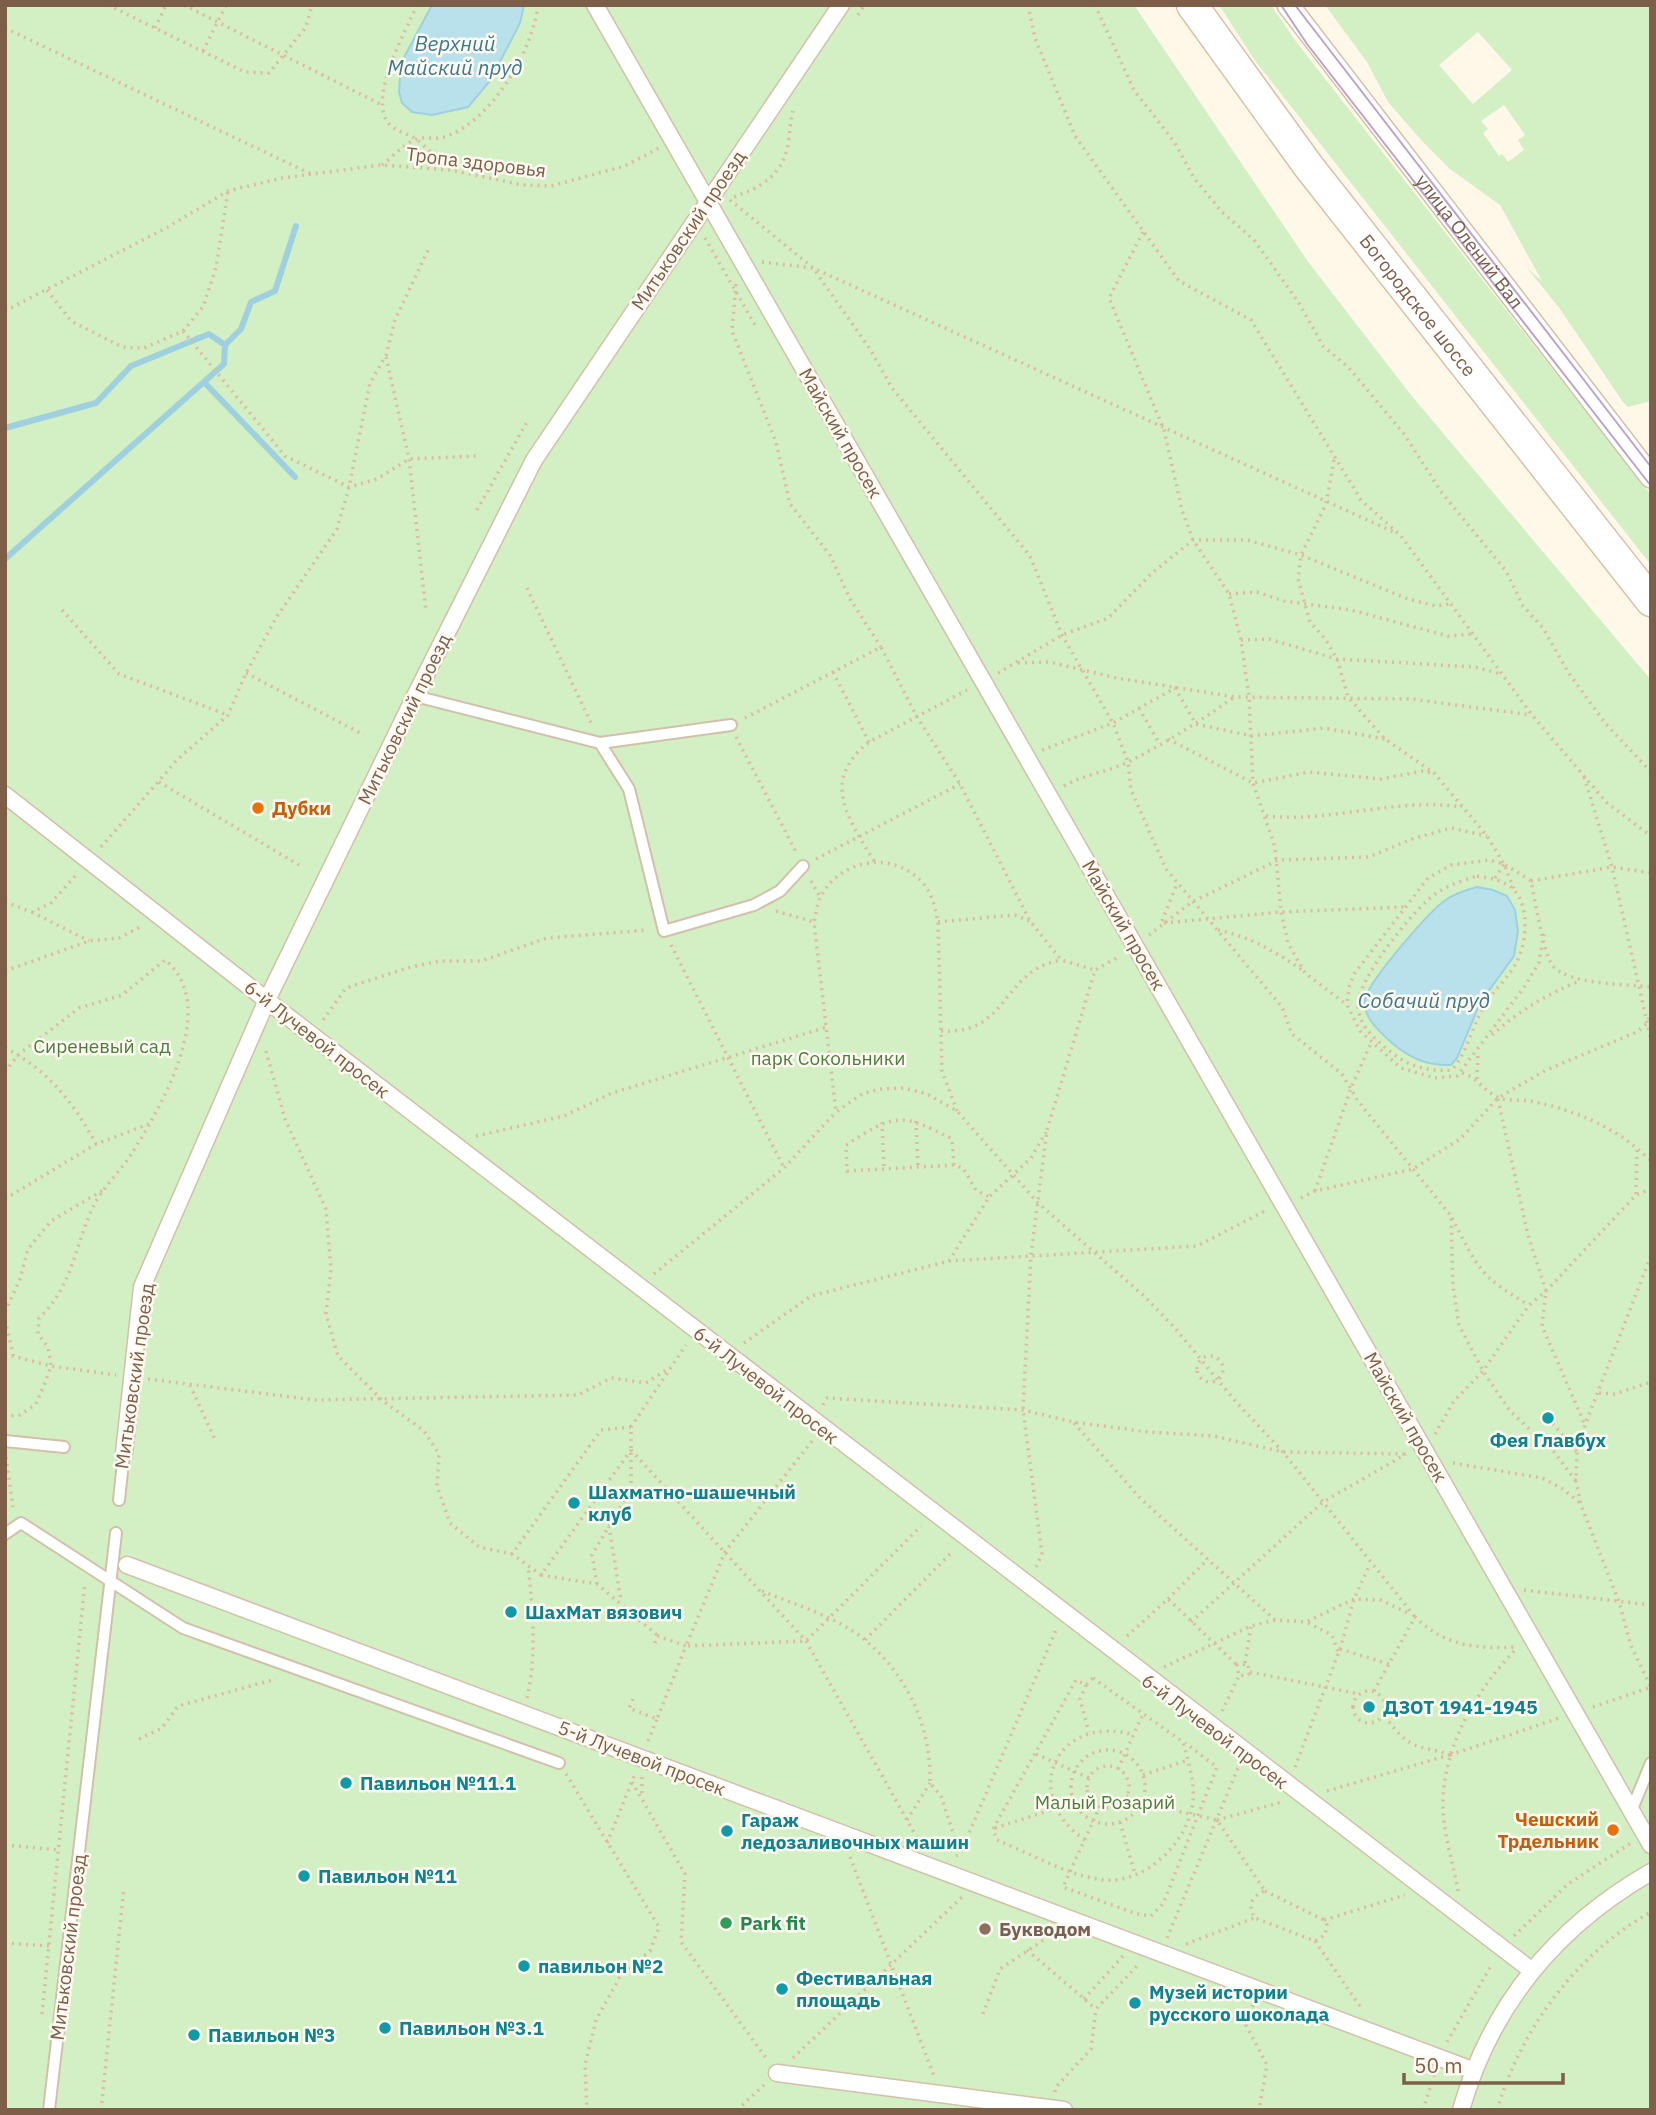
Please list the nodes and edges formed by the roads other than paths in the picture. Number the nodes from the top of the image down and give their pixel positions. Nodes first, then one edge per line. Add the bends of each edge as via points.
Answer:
1 (595, 5) edge
2 (841, 5) edge
3 (1192, 5) edge
4 (1288, 5) edge
5 (707, 200) junction
6 (1651, 477) edge
7 (1651, 601) edge
8 (415, 696) junction
9 (731, 725) road end
10 (600, 743) junction
11 (5, 795) edge
12 (803, 866) road end
13 (267, 1000) junction
14 (7, 1441) edge
15 (64, 1447) dead end
16 (124, 1453) joint
17 (119, 1500) dead end
18 (116, 1533) dead end
19 (5, 1534) edge
20 (127, 1565) dead end
21 (111, 1579) junction
22 (559, 1763) road end
23 (1651, 1763) edge
24 (1632, 1809) junction
25 (1651, 1845) edge
26 (1651, 1872) edge
27 (1531, 1970) junction
28 (1472, 2070) junction
29 (777, 2073) road end
30 (1058, 2109) edge
31 (49, 2110) edge
32 (1461, 2110) edge

1 - 5 street, Майский просек
2 - 5 street, Митьковский проезд
3 - 7 main road, Богородское шоссе via 1333,199
4 - 6 street, улица Олений Вал
5 - 8 street, Митьковский проезд via 534,460
5 - 24 street, Майский просек
8 - 10 lane
8 - 13 street, Митьковский проезд
9 - 10 lane
10 - 12 lane via 629,789 664,931 754,905 780,891
11 - 13 street, 6-й Лучевой просек
13 - 16 street, Митьковский проезд via 142,1287
13 - 27 street, 6-й Лучевой просек
14 - 15 lane
16 - 17 lane, Митьковский проезд
18 - 21 lane, Митьковский проезд
19 - 21 lane via 21,1523
20 - 28 street, 5-й Лучевой просек
21 - 22 lane via 183,1628
21 - 31 lane, Митьковский проезд
23 - 24 lane
24 - 25 street, Майский просек
26 - 27 street via 1589,1912
27 - 28 street via 1488,2035
28 - 32 street
29 - 30 street

